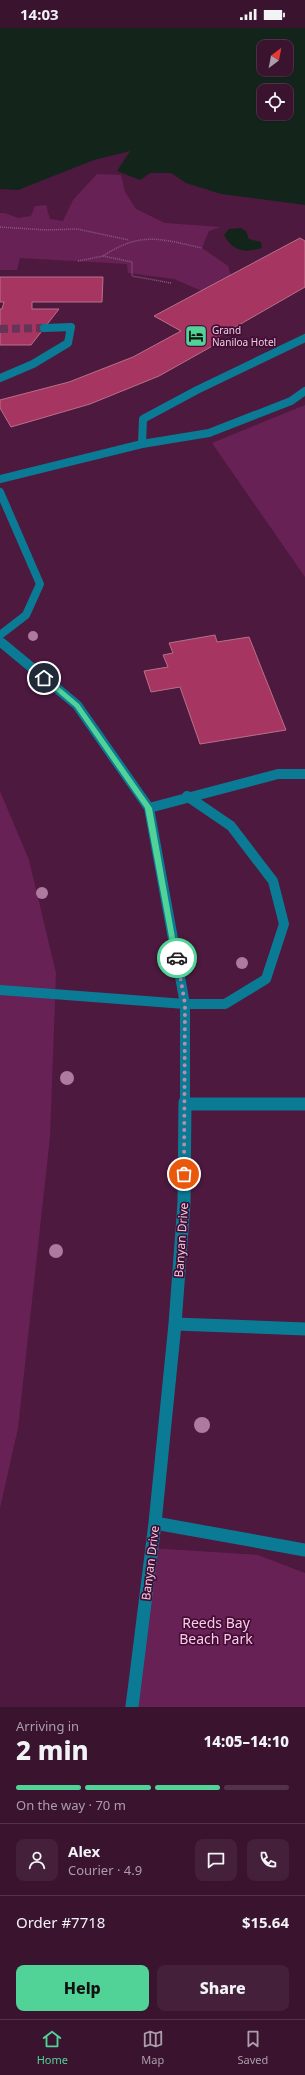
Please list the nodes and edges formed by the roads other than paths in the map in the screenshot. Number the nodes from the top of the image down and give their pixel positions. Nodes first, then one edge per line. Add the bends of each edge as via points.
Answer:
1 (44, 328) tunnel mouth
2 (305, 338) edge
3 (0, 378) edge
4 (305, 390) edge
5 (142, 444) junction
6 (0, 479) edge
7 (0, 492) edge
8 (0, 635) edge
9 (0, 641) edge
10 (305, 774) edge
11 (187, 796) junction
12 (148, 808) junction
13 (0, 990) edge
14 (185, 1004) junction
15 (185, 1104) junction
16 (305, 1104) edge
17 (175, 1324) junction
18 (305, 1328) edge
19 (154, 1523) junction
20 (305, 1550) edge
21 (132, 1707) edge

1 - 3 street via 71,327 68,343 33,364
2 - 5 street via 143,419
4 - 5 street via 291,402 209,433
5 - 6 street
7 - 8 street via 40,584 26,615
9 - 12 street, Banyan Drive via 77,705
10 - 11 street via 278,774
11 - 12 street
11 - 14 street via 231,826 273,881 284,924 266,979 225,1004
12 - 14 street, Banyan Drive
13 - 14 street
14 - 15 street, Banyan Drive
15 - 16 street
15 - 17 street, Banyan Drive via 184,1203
17 - 18 street
17 - 19 street, Banyan Drive
19 - 20 street
19 - 21 street, Banyan Drive

